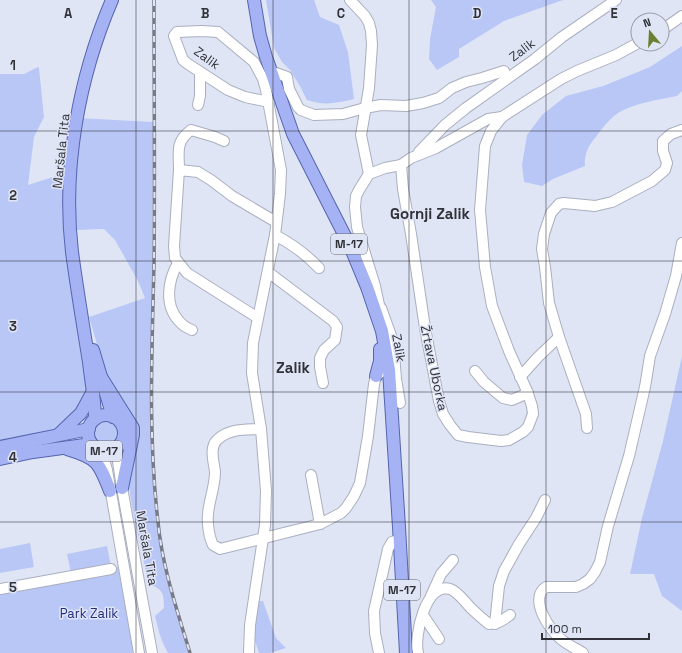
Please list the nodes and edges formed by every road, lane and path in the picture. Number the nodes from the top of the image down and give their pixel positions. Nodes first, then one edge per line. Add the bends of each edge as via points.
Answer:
1 (112, 0) edge
2 (254, 0) edge
3 (350, 0) edge
4 (616, 0) edge
5 (682, 16) edge
6 (670, 24) edge
7 (630, 47) edge
8 (246, 56) junction
9 (266, 57) junction
10 (270, 71) junction
11 (504, 71) dead end
12 (200, 72) junction
13 (269, 102) junction
14 (198, 105) dead end
15 (365, 108) junction
16 (502, 117) junction
17 (682, 130) edge
18 (224, 141) dead end
19 (411, 158) junction
20 (401, 165) junction
21 (179, 170) junction
22 (369, 174) junction
23 (276, 222) junction
24 (275, 235) junction
25 (682, 242) edge
26 (178, 263) junction
27 (319, 268) dead end
28 (268, 272) junction
29 (376, 303) junction
30 (81, 308) junction
31 (258, 318) junction
32 (192, 330) dead end
33 (559, 337) junction
34 (389, 370) junction
35 (475, 371) dead end
36 (376, 376) junction
37 (101, 377) junction
38 (520, 377) junction
39 (323, 383) dead end
40 (93, 391) junction
41 (528, 393) junction
42 (400, 403) dead end
43 (113, 417) junction
44 (92, 424) junction
45 (587, 428) dead end
46 (261, 429) junction
47 (57, 435) junction
48 (0, 447) edge
49 (97, 447) junction
50 (64, 448) junction
51 (116, 448) junction
52 (0, 459) edge
53 (311, 475) dead end
54 (116, 490) junction
55 (545, 500) dead end
56 (320, 524) junction
57 (399, 533) junction
58 (263, 538) junction
59 (453, 560) dead end
60 (111, 569) dead end
61 (0, 589) edge
62 (431, 596) junction
63 (423, 615) junction
64 (510, 615) dead end
65 (495, 624) junction
66 (438, 639) dead end
67 (150, 649) edge
68 (138, 650) edge
69 (247, 652) edge
70 (155, 653) edge
71 (379, 653) edge
72 (406, 653) edge
73 (418, 653) edge
74 (584, 653) edge

1 - 30 main road, Maršala Tita / M-17 via 86,76 77,117 70,171 70,236
2 - 9 main road, Zalik / M-17
3 - 15 street via 370,23 372,45
4 - 19 street, Zalik via 466,108
5 - 6 street
7 - 16 street, Zalik via 561,79
8 - 9 street
8 - 12 street, Zalik via 218,32 177,32 174,36 183,60
8 - 13 street, Zalik via 258,69
9 - 10 main road, Zalik / M-17
10 - 15 street, Zalik via 287,77 289,89 301,110 314,115 343,114
10 - 29 main road, Zalik / M-17 via 292,134 350,246
11 - 15 street, Zalik via 466,82 439,98 422,103
12 - 13 street, Zalik via 228,90
12 - 14 street
13 - 23 street, Zalik via 282,170
15 - 22 street via 361,135
16 - 19 street, Zalik via 488,119 436,148
16 - 38 street, Žrtava Uborka via 487,139 480,210 485,268 492,306
17 - 33 street via 671,134 663,141 667,163 665,170 652,180 612,202 595,206 564,203 559,204 551,213 542,249 549,303
18 - 21 street via 191,130 180,142
19 - 20 street, Zalik
20 - 22 street
20 - 41 street, Žrtava Uborka via 425,328 443,414 458,435 509,440 528,427 533,414
21 - 23 street via 198,172
21 - 26 street via 174,246
22 - 29 street via 356,196 355,207 357,227
23 - 24 street, Zalik
24 - 27 street via 289,242
24 - 28 street, Zalik
25 - 74 street via 676,276 650,356 629,456 600,562 590,579 582,584 546,587 539,600 544,618 561,640
26 - 31 street via 187,274
26 - 32 street via 170,282 169,300 179,322
28 - 31 street, Zalik
28 - 39 street via 333,321 337,327 335,340 324,350 320,358
29 - 34 main road, Zalik / M-17
29 - 36 main road via 371,310 380,351
29 - 42 street via 393,341
30 - 37 main road, Maršala Tita / M-17
30 - 40 main road, Maršala Tita / M-17
31 - 46 street, Zalik via 253,343 252,374
33 - 38 street
33 - 45 street via 586,414
34 - 36 street
34 - 57 main road, Zalik / M-17
35 - 41 street via 503,398 512,400
36 - 56 street via 360,483 346,508
37 - 43 main road, Maršala Tita / M-17
37 - 54 main road via 133,428
38 - 41 street, Žrtava Uborka
40 - 44 main road, Maršala Tita / M-17
40 - 47 main road via 81,413
43 - 44 main road, M-17 via 104,415
43 - 51 main road, M-17 via 124,429 123,440
44 - 47 main road, M-17
44 - 49 main road, M-17 via 88,434
46 - 58 street, Zalik via 266,491
46 - 58 street via 232,431 215,442 214,484 208,514 211,541 220,549
47 - 48 main road, M-17
49 - 50 main road, M-17
49 - 51 main road, M-17 via 106,451
49 - 54 street, Maršala Tita
50 - 52 main road, M-17
50 - 54 main road via 96,461
51 - 54 street, Maršala Tita
53 - 56 street
54 - 67 street, Maršala Tita
54 - 68 street, Maršala Tita
55 - 65 street via 504,571 499,586
56 - 58 street
57 - 71 street via 388,549 374,611
57 - 72 main road, Zalik / M-17
58 - 69 street, Zalik
59 - 62 street via 441,574
60 - 61 street
62 - 63 street
62 - 65 street via 441,589 454,591 489,624
63 - 66 street
63 - 73 street via 417,638
64 - 65 street
67 - 70 street

